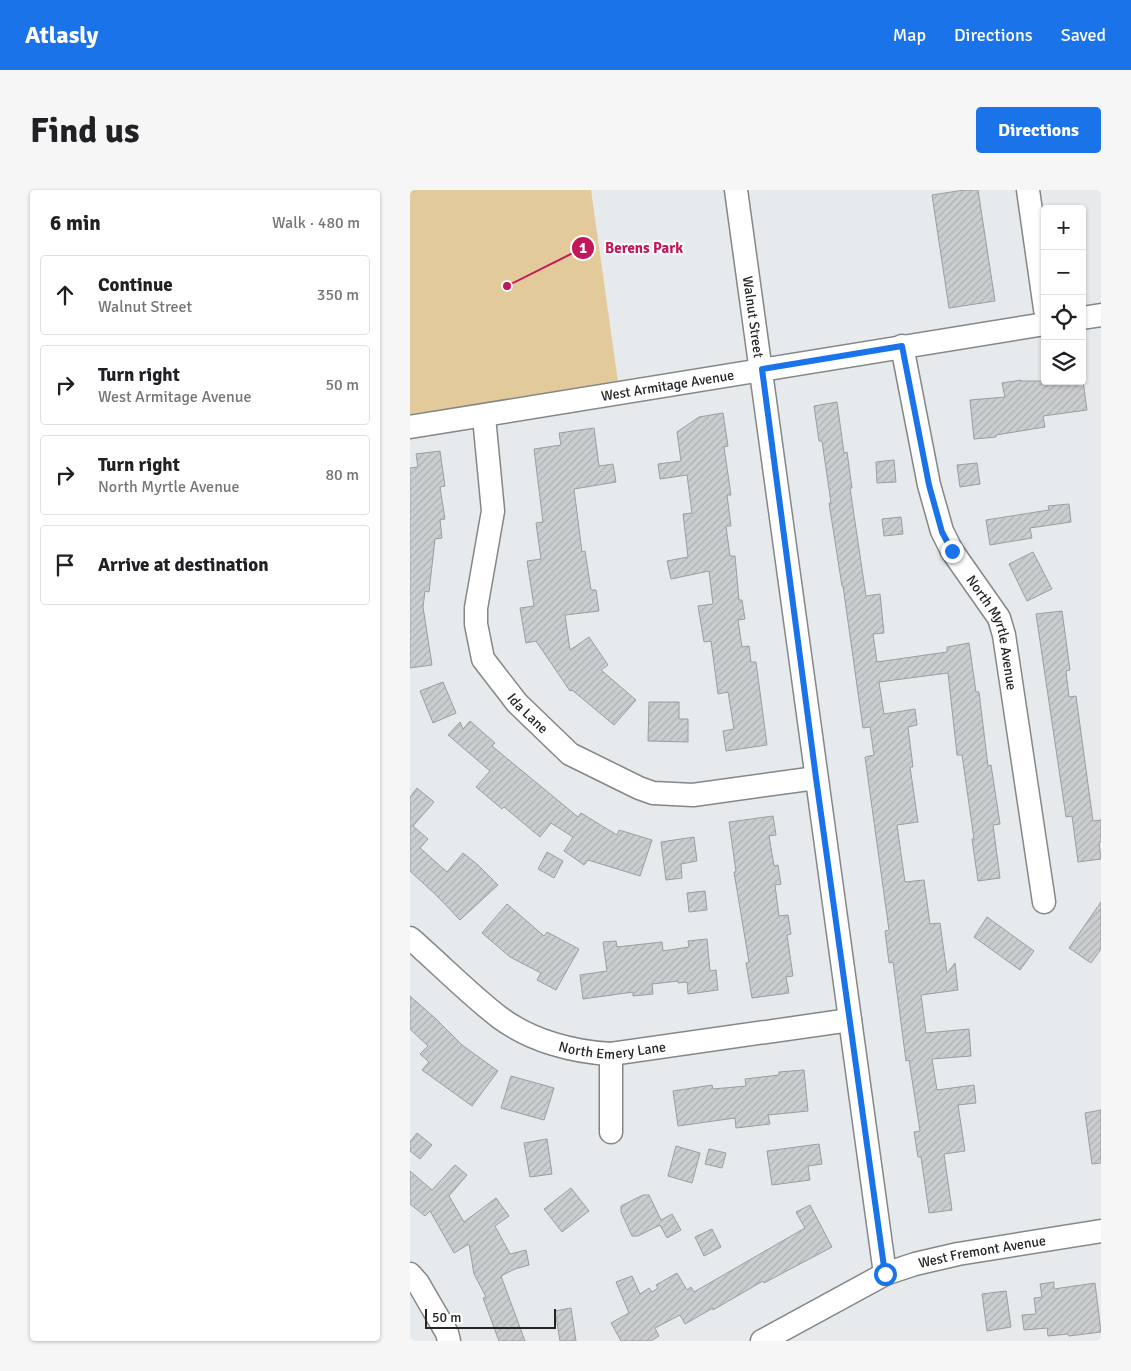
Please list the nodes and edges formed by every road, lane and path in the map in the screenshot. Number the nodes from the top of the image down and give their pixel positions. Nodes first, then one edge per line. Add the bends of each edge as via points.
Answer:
1 (736, 190) edge
2 (1028, 190) edge
3 (1043, 295) edge
4 (1101, 315) edge
5 (1086, 317) edge
6 (1041, 325) edge
7 (902, 346) junction
8 (762, 369) junction
9 (484, 416) junction
10 (410, 428) edge
11 (816, 778) junction
12 (1044, 902) dead end
13 (410, 938) edge
14 (850, 1020) junction
15 (611, 1054) junction
16 (611, 1132) dead end
17 (1101, 1231) edge
18 (410, 1274) edge
19 (885, 1274) junction
20 (449, 1341) edge
21 (762, 1341) edge

1 - 8 street, Walnut Street
2 - 3 street
4 - 5 street
6 - 7 street, West Armitage Avenue
7 - 8 street, West Armitage Avenue
7 - 12 street, North Myrtle Avenue via 929,485 942,532 999,618 1004,635
8 - 9 street, West Armitage Avenue
8 - 11 street, Walnut Street
9 - 10 street, West Armitage Avenue
9 - 11 street, Ida Lane via 492,511 476,624 483,659 517,703 570,754 653,793 693,795
11 - 14 street, Walnut Street
13 - 15 street, North Emery Lane via 500,1018 542,1040 588,1052
14 - 15 street, North Emery Lane
14 - 19 street, Walnut Street
15 - 16 street
17 - 19 street, West Fremont Avenue via 958,1254
18 - 20 street via 447,1332
19 - 21 street, West Fremont Avenue

